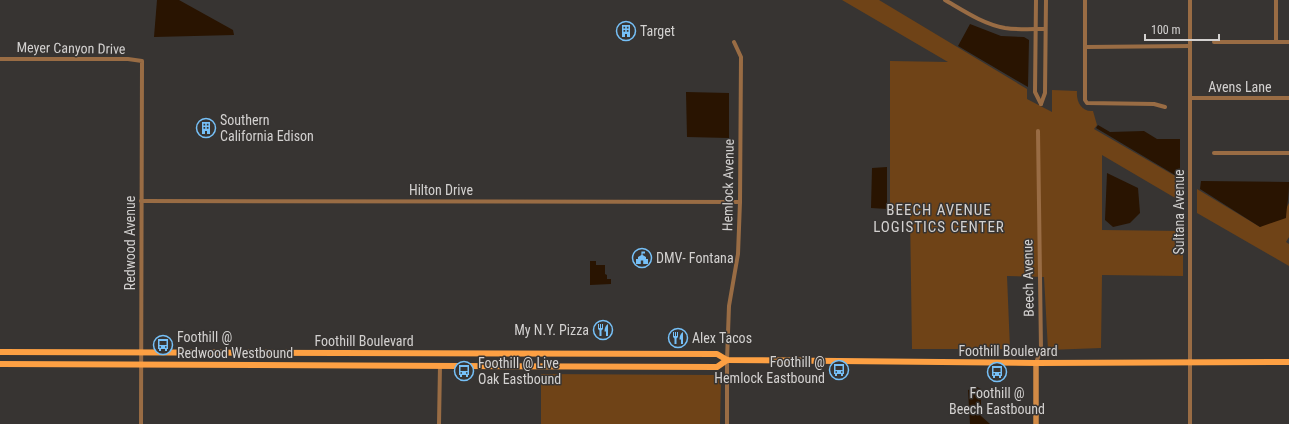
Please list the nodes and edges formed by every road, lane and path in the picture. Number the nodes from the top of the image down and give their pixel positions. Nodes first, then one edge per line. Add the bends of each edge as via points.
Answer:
1 (945, 0) edge
2 (1036, 0) edge
3 (1046, 0) edge
4 (1085, 0) edge
5 (1190, 0) edge
6 (1276, 0) edge
7 (1036, 29) junction
8 (1045, 29) junction
9 (734, 42) dead end
10 (1214, 42) dead end
11 (1276, 42) junction
12 (1289, 42) edge
13 (1190, 46) junction
14 (1086, 47) junction
15 (0, 59) edge
16 (142, 61) joint
17 (1190, 98) junction
18 (1289, 98) edge
19 (1165, 107) dead end
20 (1038, 131) dead end
21 (1214, 153) dead end
22 (1289, 153) edge
23 (141, 201) junction
24 (740, 202) junction
25 (0, 352) edge
26 (141, 353) junction
27 (727, 360) junction
28 (1289, 362) edge
29 (1036, 363) junction
30 (1190, 363) junction
31 (0, 364) edge
32 (141, 364) junction
33 (440, 365) junction
34 (140, 424) edge
35 (439, 424) edge
36 (727, 424) edge
37 (1036, 424) edge
38 (1190, 424) edge

1 - 7 street via 995,26
2 - 7 street
3 - 8 street
4 - 14 street
5 - 13 street, Sultana Avenue
6 - 11 street
7 - 8 street
7 - 8 street via 1036,92 1040,104 1045,93
9 - 24 street, Hemlock Avenue via 741,57
10 - 11 street
11 - 12 street
13 - 14 street
13 - 17 street, Sultana Avenue
14 - 19 street via 1087,103 1154,104
15 - 16 street, Meyer Canyon Drive
16 - 23 street, Redwood Avenue
17 - 18 street, Avens Lane
17 - 30 street, Sultana Avenue
20 - 29 street, Beech Avenue via 1040,350
21 - 22 street
23 - 24 street, Hilton Drive
23 - 26 street, Redwood Avenue
24 - 27 street, Hemlock Avenue via 738,254 730,294
25 - 26 main road, Foothill Boulevard
26 - 27 main road, Foothill Boulevard via 717,354
26 - 32 street, Redwood Avenue
27 - 29 main road, Foothill Boulevard
27 - 33 main road, Foothill Boulevard via 717,367
27 - 36 street, Hemlock Avenue
28 - 30 main road, Foothill Boulevard
29 - 30 main road, Foothill Boulevard
29 - 37 main road, Beech Avenue
30 - 38 street, Sultana Avenue
31 - 32 main road, Foothill Boulevard
32 - 33 main road, Foothill Boulevard
32 - 34 street, Redwood Avenue
33 - 35 street

